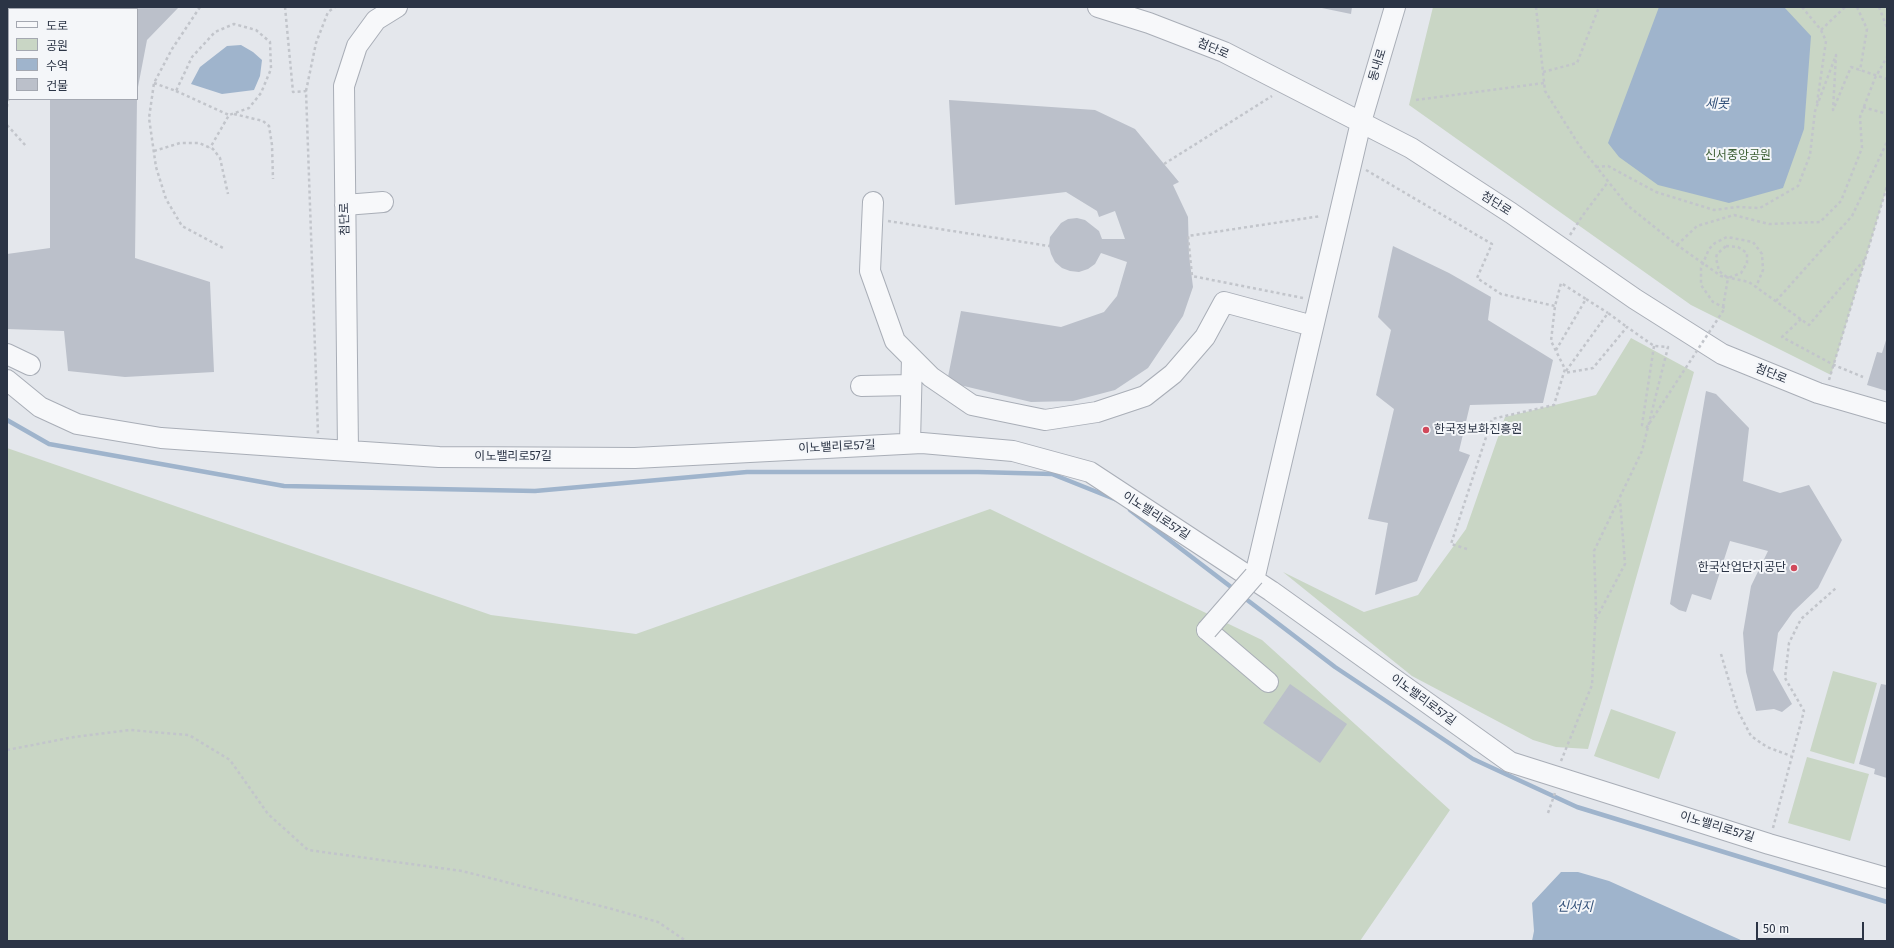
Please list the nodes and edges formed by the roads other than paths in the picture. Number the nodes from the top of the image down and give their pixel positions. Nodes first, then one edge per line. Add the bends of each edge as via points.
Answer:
1 (397, 7) edge
2 (1098, 7) edge
3 (1395, 7) edge
4 (1361, 122) junction
5 (383, 202) dead end
6 (345, 205) junction
7 (872, 210) road end
8 (1313, 326) junction
9 (7, 354) edge
10 (912, 358) junction
11 (30, 365) dead end
12 (7, 380) edge
13 (911, 385) junction
14 (861, 386) dead end
15 (1887, 413) edge
16 (910, 443) junction
17 (348, 451) junction
18 (1254, 578) junction
19 (1268, 682) dead end
20 (1887, 878) edge

1 - 6 street, 첨단로 via 376,20 357,46 344,86
2 - 4 street, 첨단로 via 1149,23 1224,52
3 - 4 street, 동내로
4 - 8 street, 동내로
4 - 15 street, 첨단로 via 1411,148 1635,299 1722,354 1825,395
5 - 6 street
6 - 17 street, 첨단로
7 - 10 street via 870,271 895,341
8 - 10 street via 1224,302 1205,337 1173,374 1145,396 1097,412 1045,420 972,406 931,377
8 - 18 street, 동내로
9 - 11 street
10 - 13 street
12 - 17 street, 이노밸리로57길 via 40,407 77,424 161,438
13 - 14 street
13 - 16 street
16 - 17 street, 이노밸리로57길 via 635,458 439,457
16 - 18 street, 이노밸리로57길 via 1013,451 1090,472
18 - 19 street, bridge via 1207,630
18 - 20 street, 이노밸리로57길 via 1510,762 1769,844

